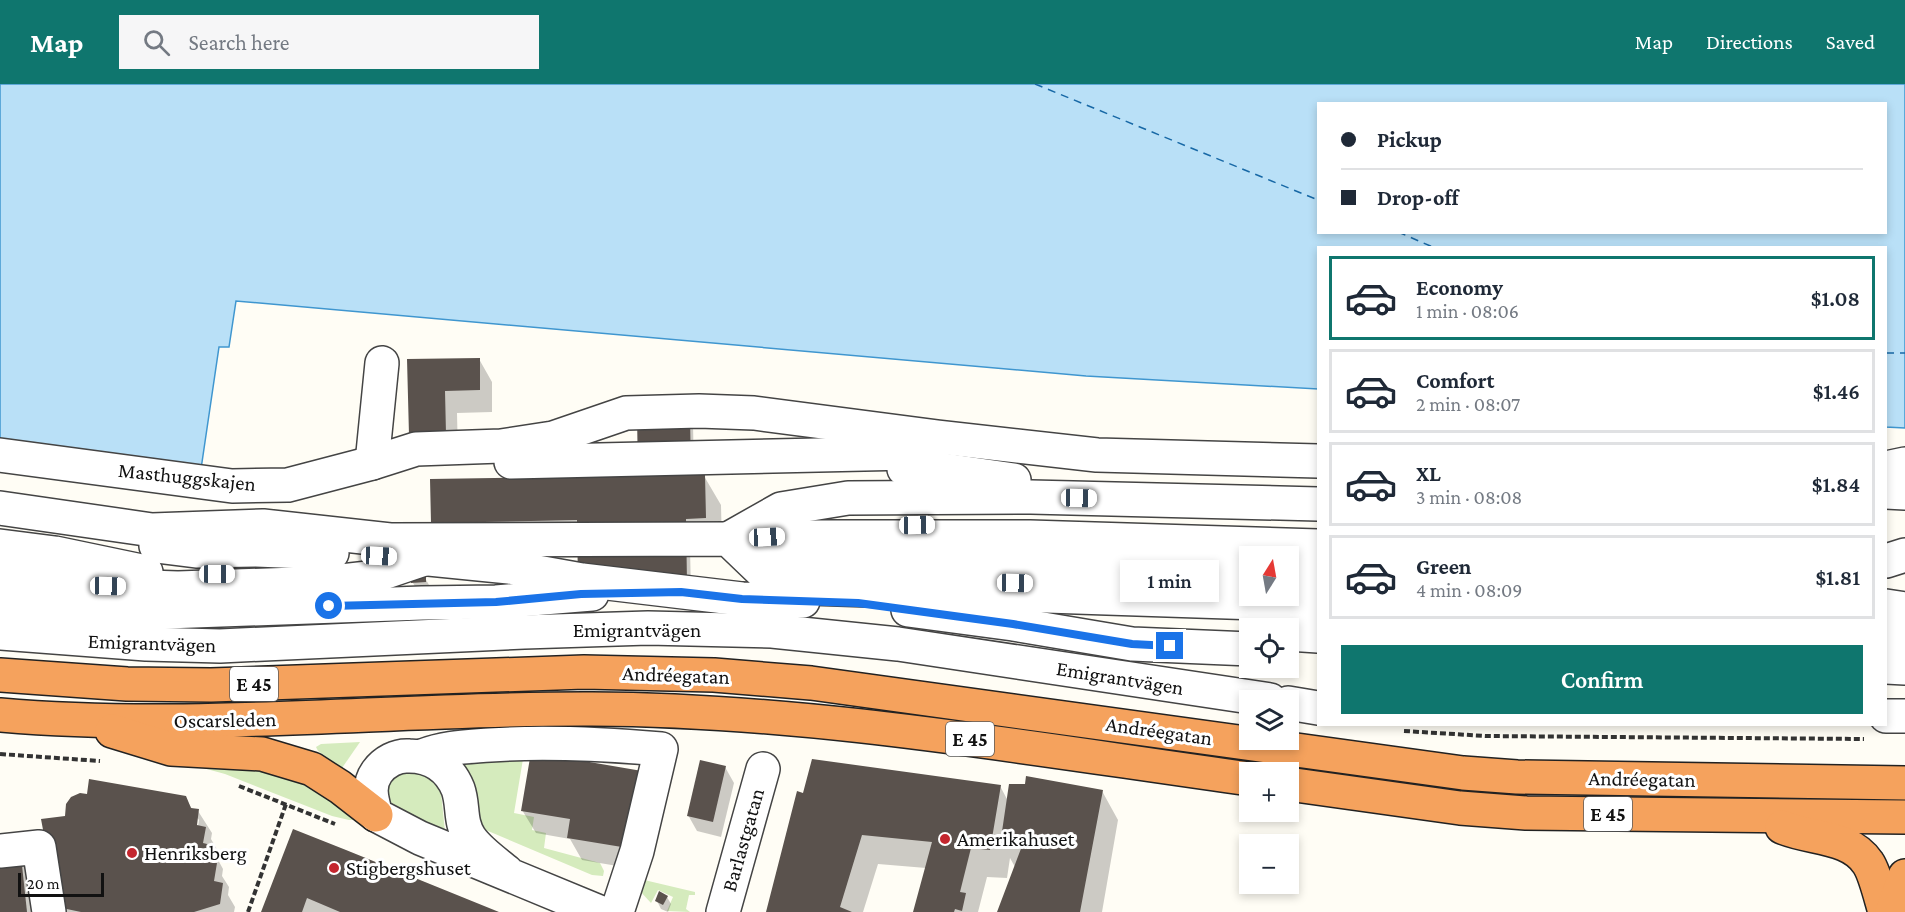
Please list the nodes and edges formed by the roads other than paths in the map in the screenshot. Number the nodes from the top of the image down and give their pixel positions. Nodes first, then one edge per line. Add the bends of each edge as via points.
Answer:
1 (382, 363) dead end
2 (938, 437) junction
3 (1317, 443) edge
4 (0, 455) edge
5 (1317, 461) edge
6 (372, 463) junction
7 (1905, 464) edge
8 (1887, 468) edge
9 (1317, 477) edge
10 (1887, 492) edge
11 (1317, 493) edge
12 (1905, 494) edge
13 (848, 498) junction
14 (1317, 504) edge
15 (0, 508) edge
16 (1887, 508) edge
17 (1905, 509) edge
18 (1317, 518) edge
19 (0, 524) edge
20 (1317, 531) edge
21 (728, 539) junction
22 (0, 546) edge
23 (1317, 546) edge
24 (1905, 548) edge
25 (1887, 550) edge
26 (782, 553) junction
27 (424, 559) junction
28 (0, 562) edge
29 (1239, 565) edge
30 (1317, 566) edge
31 (508, 567) junction
32 (1299, 567) edge
33 (1239, 573) edge
34 (1299, 574) edge
35 (166, 575) junction
36 (1317, 575) edge
37 (0, 578) edge
38 (1239, 587) edge
39 (1299, 588) edge
40 (1317, 589) edge
41 (681, 592) junction
42 (0, 593) edge
43 (858, 603) junction
44 (0, 604) edge
45 (1317, 605) edge
46 (1887, 606) edge
47 (1905, 609) edge
48 (1317, 620) edge
49 (1887, 622) edge
50 (1905, 622) edge
51 (1013, 624) junction
52 (0, 633) edge
53 (1239, 633) edge
54 (1299, 635) edge
55 (1317, 636) edge
56 (1887, 637) edge
57 (1905, 637) edge
58 (1239, 649) edge
59 (1299, 650) edge
60 (1317, 651) edge
61 (1887, 651) edge
62 (1905, 652) edge
63 (1887, 668) edge
64 (1905, 668) edge
65 (0, 675) edge
66 (449, 676) joint
67 (1239, 695) edge
68 (1299, 705) edge
69 (1317, 708) edge
70 (450, 712) joint
71 (0, 715) edge
72 (1905, 716) edge
73 (79, 721) junction
74 (1887, 723) edge
75 (422, 756) junction
76 (763, 769) dead end
77 (1239, 777) edge
78 (1905, 783) edge
79 (1299, 786) edge
80 (376, 815) junction
81 (1756, 815) junction
82 (1905, 817) edge
83 (0, 851) edge
84 (507, 872) junction
85 (1905, 876) edge
86 (48, 912) edge
87 (599, 912) edge
88 (617, 912) edge
89 (723, 912) edge
90 (1885, 912) edge
91 (1892, 912) edge

1 - 6 street
2 - 3 street
2 - 5 street via 1097,455
2 - 6 street via 754,413 626,412 553,438 501,446 416,449
4 - 6 street, Masthuggskajen via 232,486 288,485
6 - 9 street via 909,453 1094,471
7 - 8 street
10 - 12 street
11 - 13 street via 1030,483
13 - 14 street via 1031,497
13 - 18 street via 1032,511
13 - 20 street via 1032,523
13 - 26 street
15 - 35 street
16 - 17 street
19 - 35 street
21 - 26 street
21 - 26 street
21 - 35 street via 402,541 263,526
22 - 35 street
23 - 26 street via 1030,537
24 - 25 street
26 - 29 street
26 - 33 street
26 - 38 street
26 - 45 street
27 - 31 street
27 - 35 street via 368,578 324,583
27 - 35 street via 256,550 196,551
28 - 35 street
30 - 32 street
31 - 35 street via 435,588 344,594
31 - 41 street
34 - 36 street
35 - 37 street via 61,584
35 - 41 street via 422,603
35 - 42 street via 55,599
35 - 44 street via 93,611
39 - 40 street
41 - 43 street via 742,599
43 - 48 street
43 - 51 street
46 - 47 street
49 - 50 street
51 - 53 street
51 - 58 street via 1132,644
52 - 67 street, Emigrantvägen via 220,646 637,628 772,631 898,644
54 - 55 street
56 - 57 street
59 - 60 street
61 - 62 street
63 - 64 street
65 - 66 highway, Oscarsleden / E 45 via 211,685
66 - 78 highway, Andréegatan / E 45 via 714,675 811,683 1463,773
68 - 69 street
70 - 73 highway, Oscarsleden / E 45 via 230,721
70 - 77 highway, Andréegatan / E 45 via 591,709 762,715 939,735
71 - 73 highway, Oscarsleden / E 45
72 - 74 street
73 - 80 highway via 171,749 262,754 312,769
75 - 80 street via 390,760 378,771 370,792
75 - 84 street via 439,763 450,774 458,790 462,822 471,839
75 - 88 street via 441,748 534,742 661,749 637,851
76 - 89 street, Barlastgatan
79 - 81 highway, Andréegatan / E 45 via 1526,813
80 - 84 street via 420,838
81 - 82 highway, Andréegatan / E 45
81 - 90 highway via 1794,832 1840,842 1857,851 1869,863
83 - 86 street via 39,848
84 - 87 street
85 - 91 highway

